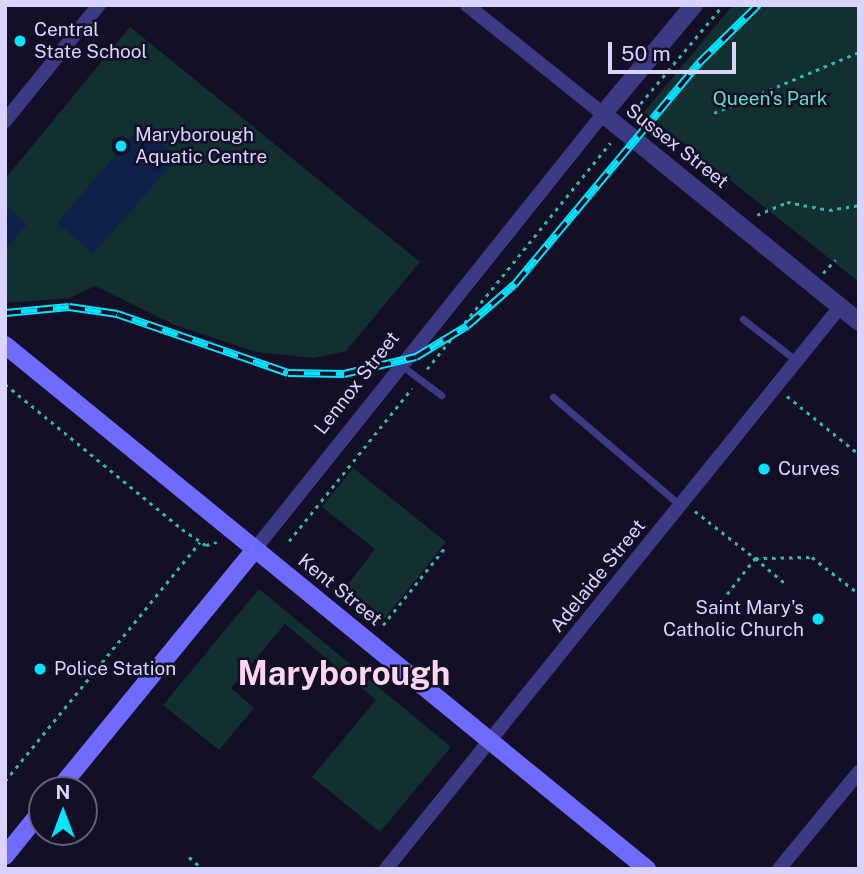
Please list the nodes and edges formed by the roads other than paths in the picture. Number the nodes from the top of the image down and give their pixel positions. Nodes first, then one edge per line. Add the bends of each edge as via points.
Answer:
1 (99, 5) edge
2 (467, 5) edge
3 (694, 5) edge
4 (603, 114) junction
5 (5, 121) edge
6 (840, 307) junction
7 (743, 319) dead end
8 (859, 321) edge
9 (5, 345) edge
10 (794, 359) junction
11 (398, 364) junction
12 (440, 395) dead end
13 (553, 397) dead end
14 (680, 505) junction
15 (255, 549) junction
16 (491, 741) junction
17 (859, 772) edge
18 (69, 776) edge
19 (28, 827) edge
20 (5, 856) edge
21 (386, 869) edge
22 (647, 869) edge
23 (779, 869) edge

1 - 5 street
2 - 4 street, Sussex Street
3 - 4 street, Lennox Street
4 - 6 street, Sussex Street
4 - 11 street, Lennox Street
6 - 8 street, Sussex Street
6 - 10 street, Adelaide Street
7 - 10 lane
9 - 15 main road, Kent Street
10 - 14 street, Adelaide Street
11 - 12 lane
11 - 15 street, Lennox Street
13 - 14 lane
14 - 16 street, Adelaide Street
15 - 16 main road, Kent Street
15 - 18 main road, Lennox Street
16 - 21 street, Adelaide Street
16 - 22 main road, Kent Street
17 - 23 street
19 - 20 main road

